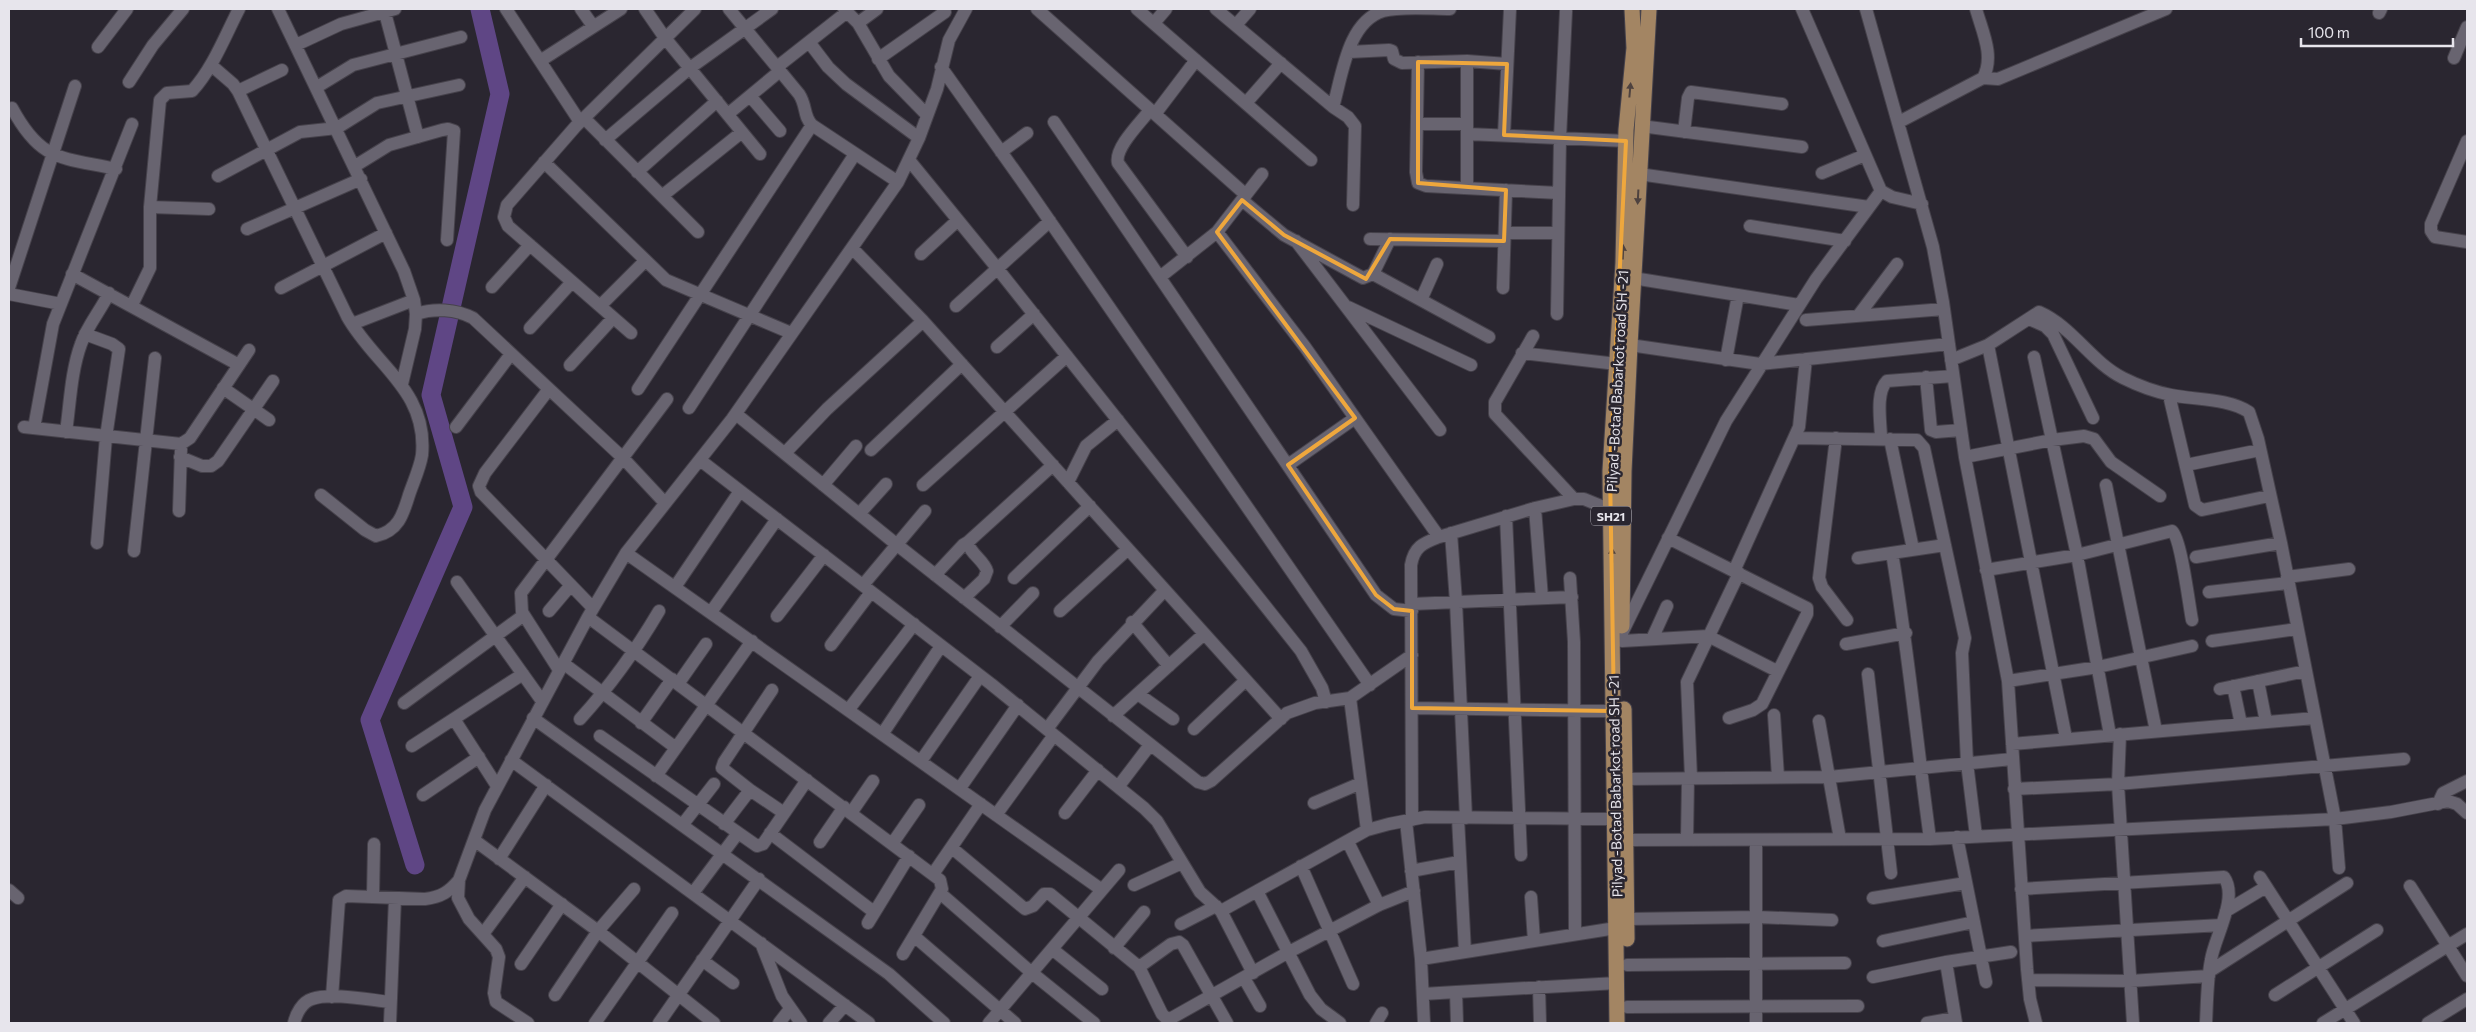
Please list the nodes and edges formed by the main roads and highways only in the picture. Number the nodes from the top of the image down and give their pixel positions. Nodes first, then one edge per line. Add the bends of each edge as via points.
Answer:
1 (1632, 9) edge
2 (1649, 9) edge
3 (1618, 584) junction
4 (1622, 924) junction
5 (1617, 1023) edge
6 (1627, 1023) edge

3 -> 1 main road, Pilyad -Botad Babarkot road SH -21 / SH21 via 1610,472 1623,263 1626,141 1634,48
2 -> 3 main road, Pilyad -Botad Babarkot road SH -21 / SH21
3 - 4 main road, Pilyad -Botad Babarkot road SH -21 / SH21 via 1615,820
3 - 4 main road, Pilyad -Botad Babarkot road SH -21 / SH21 via 1627,840
4 - 5 main road, Pilyad -Botad Babarkot road SH -21 / SH21
4 - 6 main road, Pilyad -Botad Babarkot road SH -21 / SH21 via 1627,965

